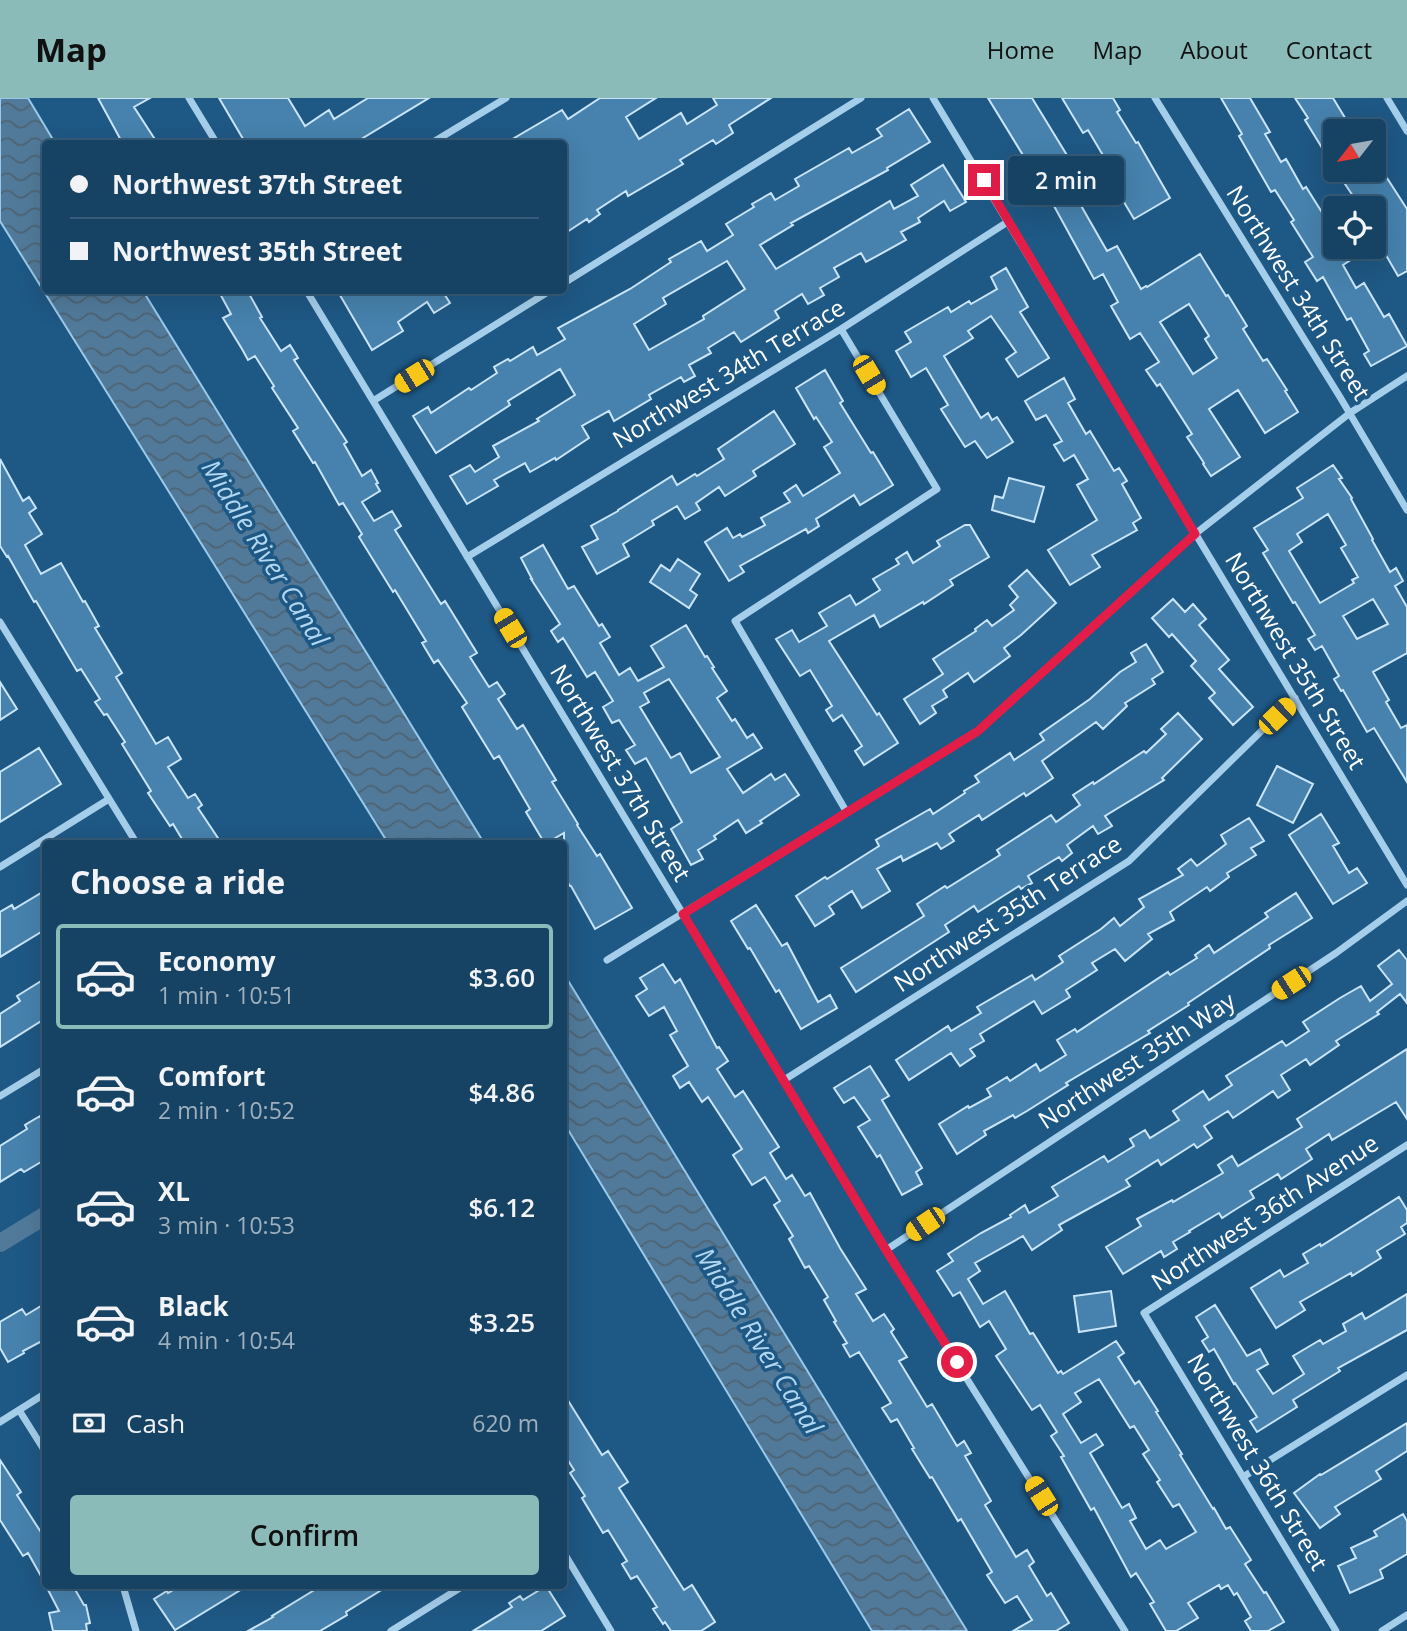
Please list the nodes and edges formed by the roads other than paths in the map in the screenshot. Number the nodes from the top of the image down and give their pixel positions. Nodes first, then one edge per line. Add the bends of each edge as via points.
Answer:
1 (189, 98) edge
2 (506, 98) edge
3 (861, 98) edge
4 (933, 98) edge
5 (1154, 98) edge
6 (1387, 98) edge
7 (1407, 131) edge
8 (214, 140) edge
9 (437, 140) edge
10 (1009, 222) junction
11 (567, 281) edge
12 (308, 294) edge
13 (545, 294) edge
14 (841, 329) junction
15 (1407, 376) edge
16 (373, 401) junction
17 (1350, 413) junction
18 (1407, 510) edge
19 (1195, 534) junction
20 (467, 557) junction
21 (0, 622) edge
22 (4, 636) edge
23 (1296, 698) junction
24 (109, 799) junction
25 (846, 811) junction
26 (43, 840) edge
27 (135, 840) edge
28 (42, 841) edge
29 (0, 867) edge
30 (1407, 885) edge
31 (1407, 901) edge
32 (683, 914) junction
33 (607, 960) dead end
34 (42, 1070) edge
35 (784, 1080) junction
36 (0, 1096) edge
37 (1407, 1145) edge
38 (886, 1250) junction
39 (1144, 1313) joint
40 (1407, 1375) edge
41 (42, 1396) edge
42 (19, 1410) junction
43 (0, 1422) edge
44 (42, 1447) edge
45 (1243, 1477) junction
46 (567, 1558) edge
47 (124, 1589) edge
48 (458, 1589) edge
49 (1407, 1615) edge
50 (136, 1631) edge
51 (391, 1631) edge
52 (611, 1631) edge
53 (1125, 1631) edge
54 (1336, 1631) edge
55 (1382, 1631) edge

1 - 8 street
2 - 9 street
3 - 11 street
4 - 10 street, Northwest 35th Street
5 - 17 street, Northwest 34th Street
6 - 7 street
10 - 14 street, Northwest 34th Terrace
10 - 19 street, Northwest 35th Street
12 - 16 street, Northwest 37th Street
13 - 16 street
14 - 20 street, Northwest 34th Terrace
14 - 25 street via 937,489 735,621
15 - 17 street
16 - 20 street, Northwest 37th Street
17 - 18 street, Northwest 34th Street
17 - 19 street
19 - 23 street, Northwest 35th Street
19 - 25 street via 978,731
20 - 32 street, Northwest 37th Street
21 - 22 street
22 - 24 street
23 - 30 street, Northwest 35th Street
23 - 35 street, Northwest 35th Terrace via 1129,861
24 - 26 street
24 - 27 street
25 - 32 street
28 - 29 street
31 - 38 street, Northwest 35th Way via 1336,953
32 - 33 street
32 - 35 street, Northwest 37th Street
34 - 36 street
35 - 38 street, Northwest 37th Street
37 - 39 street, Northwest 36th Avenue
38 - 53 street, Northwest 37th Street
39 - 45 street, Northwest 36th Street
40 - 45 street
41 - 42 street
42 - 43 street
42 - 44 street
45 - 54 street, Northwest 36th Street
46 - 52 street
47 - 50 street
48 - 51 street
49 - 55 street

